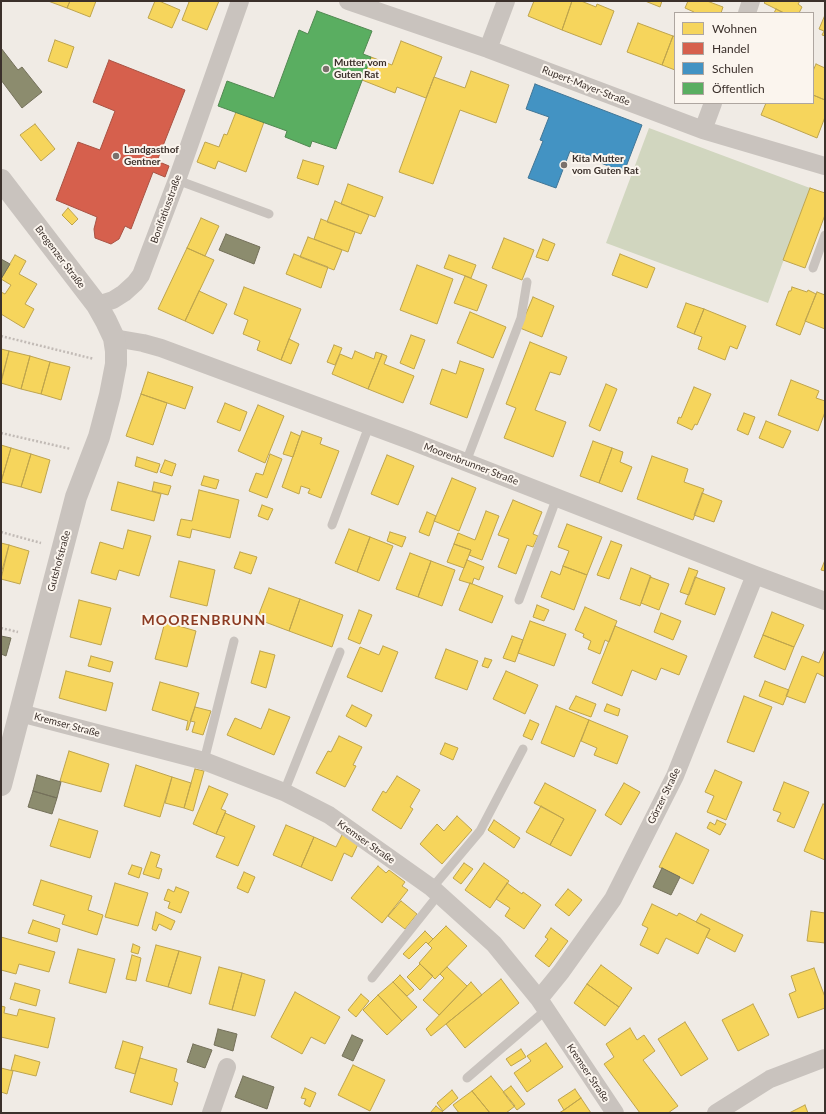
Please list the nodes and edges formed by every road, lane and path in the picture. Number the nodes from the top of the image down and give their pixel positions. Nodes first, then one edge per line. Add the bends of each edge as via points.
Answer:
1 (240, 1) edge
2 (348, 1) edge
3 (506, 1) edge
4 (751, 1) edge
5 (747, 12) edge
6 (488, 49) junction
7 (713, 104) edge
8 (703, 130) junction
9 (825, 166) edge
10 (1, 180) edge
11 (177, 180) junction
12 (269, 214) dead end
13 (825, 235) edge
14 (813, 268) dead end
15 (527, 282) dead end
16 (97, 305) junction
17 (1, 336) edge
18 (114, 338) junction
19 (116, 364) junction
20 (370, 426) junction
21 (1, 434) edge
22 (93, 454) junction
23 (466, 462) junction
24 (557, 497) junction
25 (332, 525) dead end
26 (1, 532) edge
27 (63, 549) junction
28 (755, 575) junction
29 (519, 600) dead end
30 (825, 601) edge
31 (234, 641) dead end
32 (340, 652) dead end
33 (20, 713) junction
34 (523, 749) dead end
35 (204, 761) junction
36 (1, 785) edge
37 (284, 792) junction
38 (435, 891) junction
39 (372, 978) dead end
40 (543, 1005) junction
41 (825, 1058) edge
42 (227, 1067) dead end
43 (467, 1078) dead end
44 (211, 1113) edge
45 (615, 1113) edge
46 (716, 1113) edge

1 - 11 street, Bonifatiusstraße
2 - 6 street, Rupert-Mayer-Straße
3 - 6 street
4 - 5 street
6 - 8 street, Rupert-Mayer-Straße
7 - 8 street
8 - 9 street, Rupert-Mayer-Straße
10 - 16 street, Bregenzer Straße
11 - 12 lane
11 - 16 street, Bonifatiusstraße via 141,275 124,293
13 - 14 lane
15 - 23 lane via 521,318
16 - 18 street, Bregenzer Straße
17 - 19 path
18 - 19 street, Gutshofstraße
18 - 20 street, Moorenbrunner Straße via 161,348
19 - 22 street, Gutshofstraße
20 - 23 street, Moorenbrunner Straße
20 - 25 lane
21 - 22 path
22 - 27 street, Gutshofstraße via 76,497
23 - 24 street, Moorenbrunner Straße
24 - 28 street, Moorenbrunner Straße
24 - 29 lane
26 - 27 path
27 - 33 street, Gutshofstraße
28 - 30 street, Moorenbrunner Straße
28 - 40 street, Görzer Straße via 675,776 613,899 560,972
31 - 35 lane
32 - 37 lane
33 - 35 street, Kremser Straße
33 - 36 street, Gutshofstraße
34 - 38 lane via 480,831
35 - 37 street, Kremser Straße
37 - 38 street, Kremser Straße via 329,815
38 - 39 lane
38 - 40 street, Kremser Straße via 494,944
40 - 43 lane
40 - 45 street, Kremser Straße
41 - 46 street via 770,1079
42 - 44 street

